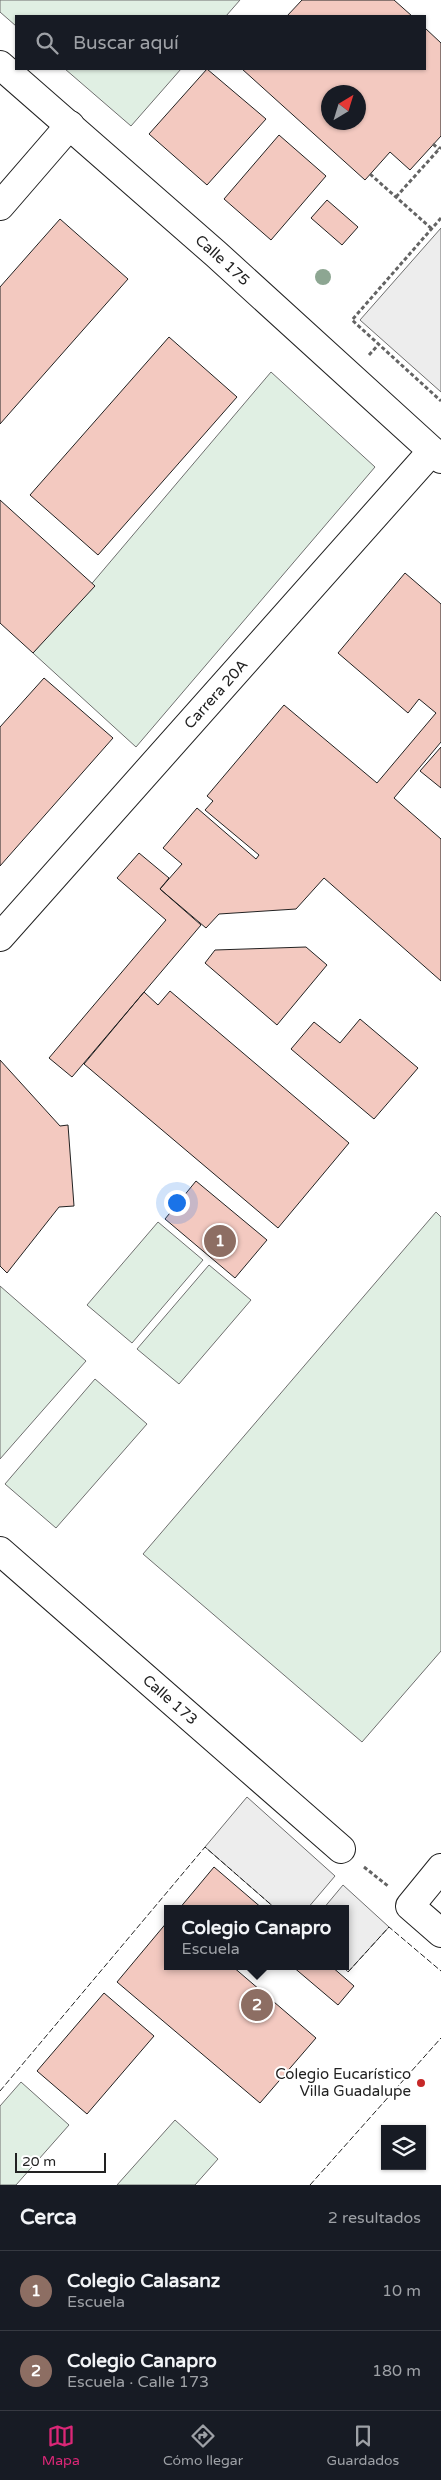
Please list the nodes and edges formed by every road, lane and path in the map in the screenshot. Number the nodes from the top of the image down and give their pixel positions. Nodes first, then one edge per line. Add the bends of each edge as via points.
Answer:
1 (0, 65) edge
2 (70, 125) junction
3 (433, 144) dead end
4 (440, 148) edge
5 (370, 174) dead end
6 (396, 197) junction
7 (0, 206) edge
8 (441, 218) edge
9 (432, 229) junction
10 (441, 401) edge
11 (436, 455) edge
12 (0, 937) edge
13 (0, 1551) edge
14 (341, 1850) dead end
15 (441, 1868) edge
16 (441, 1934) edge

1 - 2 street, Calle 175
2 - 7 street
2 - 11 street, Calle 175
3 - 4 path
4 - 6 path
5 - 6 path
6 - 9 path
8 - 9 path
9 - 10 path via 352,320
11 - 12 street, Carrera 20A
13 - 14 street, Calle 173
15 - 16 street via 410,1906

